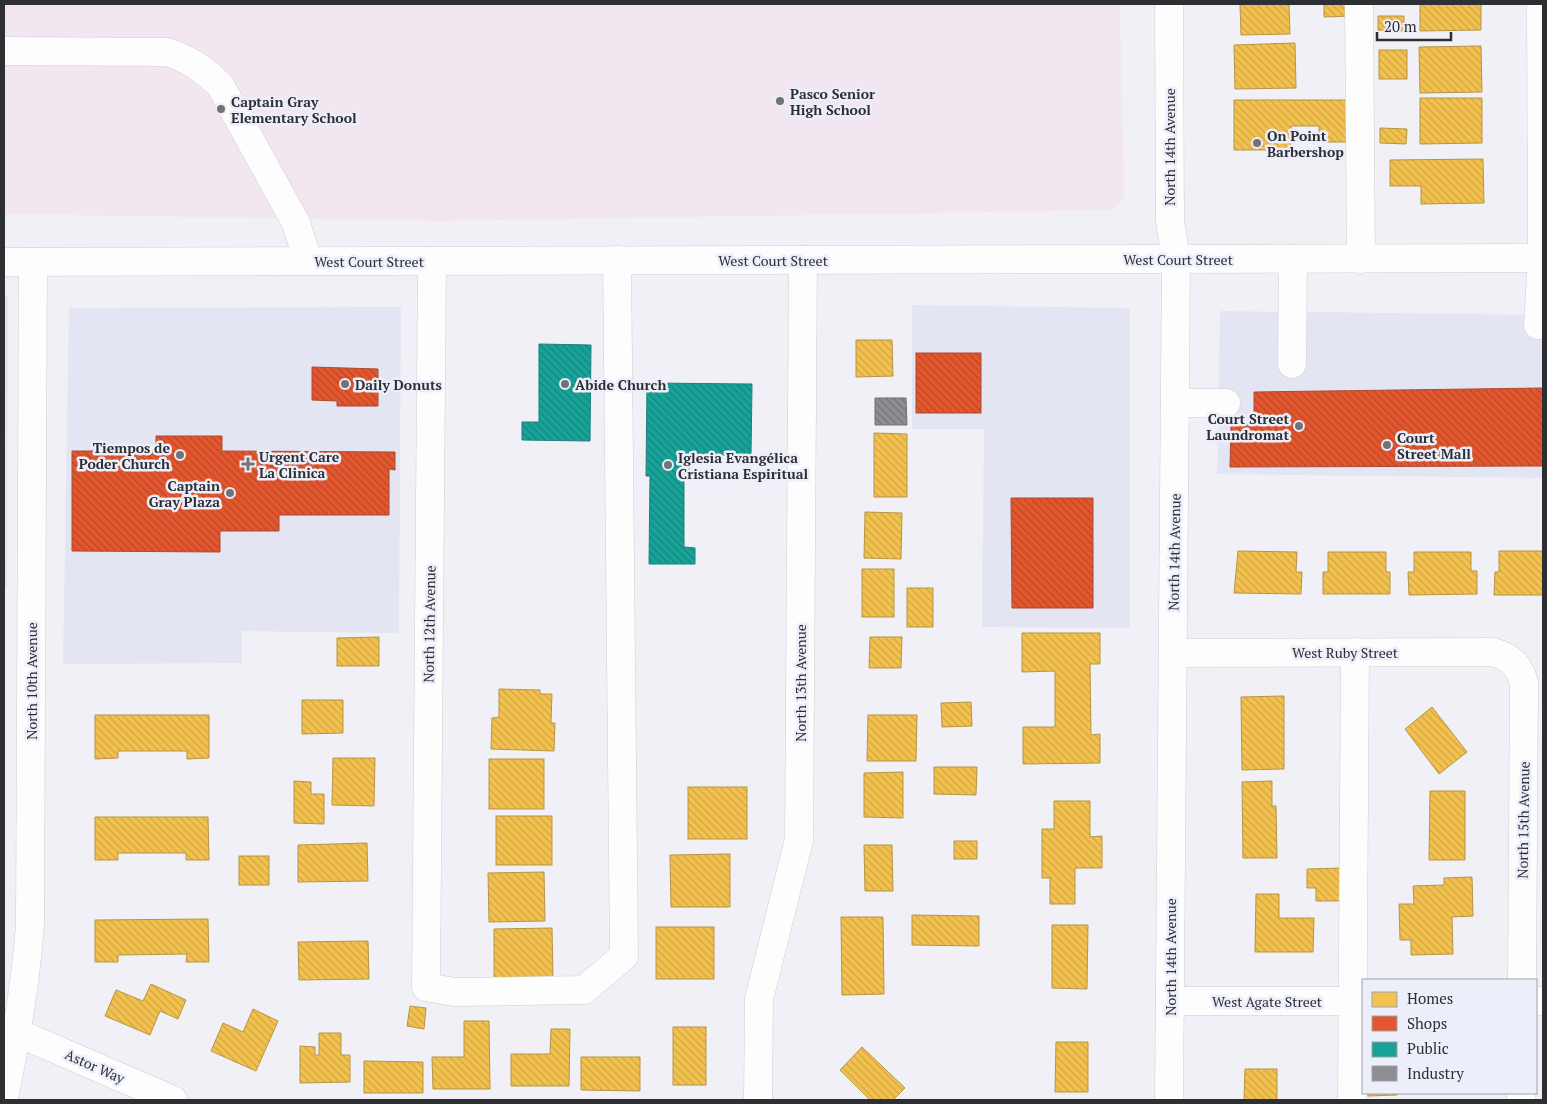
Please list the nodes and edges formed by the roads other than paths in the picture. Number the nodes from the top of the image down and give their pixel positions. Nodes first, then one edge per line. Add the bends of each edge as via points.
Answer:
1 (1168, 4) edge
2 (1359, 4) edge
3 (1541, 4) edge
4 (4, 51) edge
5 (1543, 258) edge
6 (1176, 259) junction
7 (1293, 259) junction
8 (1361, 259) junction
9 (617, 260) junction
10 (803, 260) junction
11 (308, 261) junction
12 (432, 261) junction
13 (4, 262) edge
14 (33, 262) junction
15 (1538, 325) dead end
16 (1292, 364) dead end
17 (1175, 403) junction
18 (1226, 403) dead end
19 (1355, 652) junction
20 (1173, 653) junction
21 (1514, 662) joint
22 (1522, 979) edge
23 (1170, 1001) junction
24 (1358, 1001) edge
25 (18, 1033) junction
26 (4, 1098) edge
27 (173, 1100) edge
28 (758, 1100) edge
29 (1169, 1100) edge
30 (1352, 1100) edge

1 - 6 street, North 14th Avenue via 1170,221
2 - 8 street
3 - 5 street
4 - 11 street via 167,52 187,59 203,70 220,85 296,223
5 - 8 street, West Court Street
5 - 15 street
6 - 7 street, West Court Street
6 - 10 street, West Court Street
6 - 17 street, North 14th Avenue
7 - 8 street, West Court Street
7 - 16 street
9 - 10 street, West Court Street
9 - 12 street, West Court Street
9 - 12 street, North 12th Avenue via 624,956 584,990 454,992 426,988
10 - 28 street, North 13th Avenue via 799,840 759,998
11 - 12 street, West Court Street
11 - 14 street, West Court Street
13 - 14 street, West Court Street
14 - 25 street, North 10th Avenue via 30,924
17 - 18 street
17 - 20 street, North 14th Avenue
19 - 20 street, West Ruby Street
19 - 21 street, West Ruby Street via 1493,652 1506,655
19 - 24 street
20 - 23 street, North 14th Avenue
21 - 22 street, North 15th Avenue via 1524,684
23 - 24 street, West Agate Street
23 - 29 street, North 14th Avenue
24 - 30 street
25 - 26 street, North 10th Avenue
25 - 27 street, Astor Way

